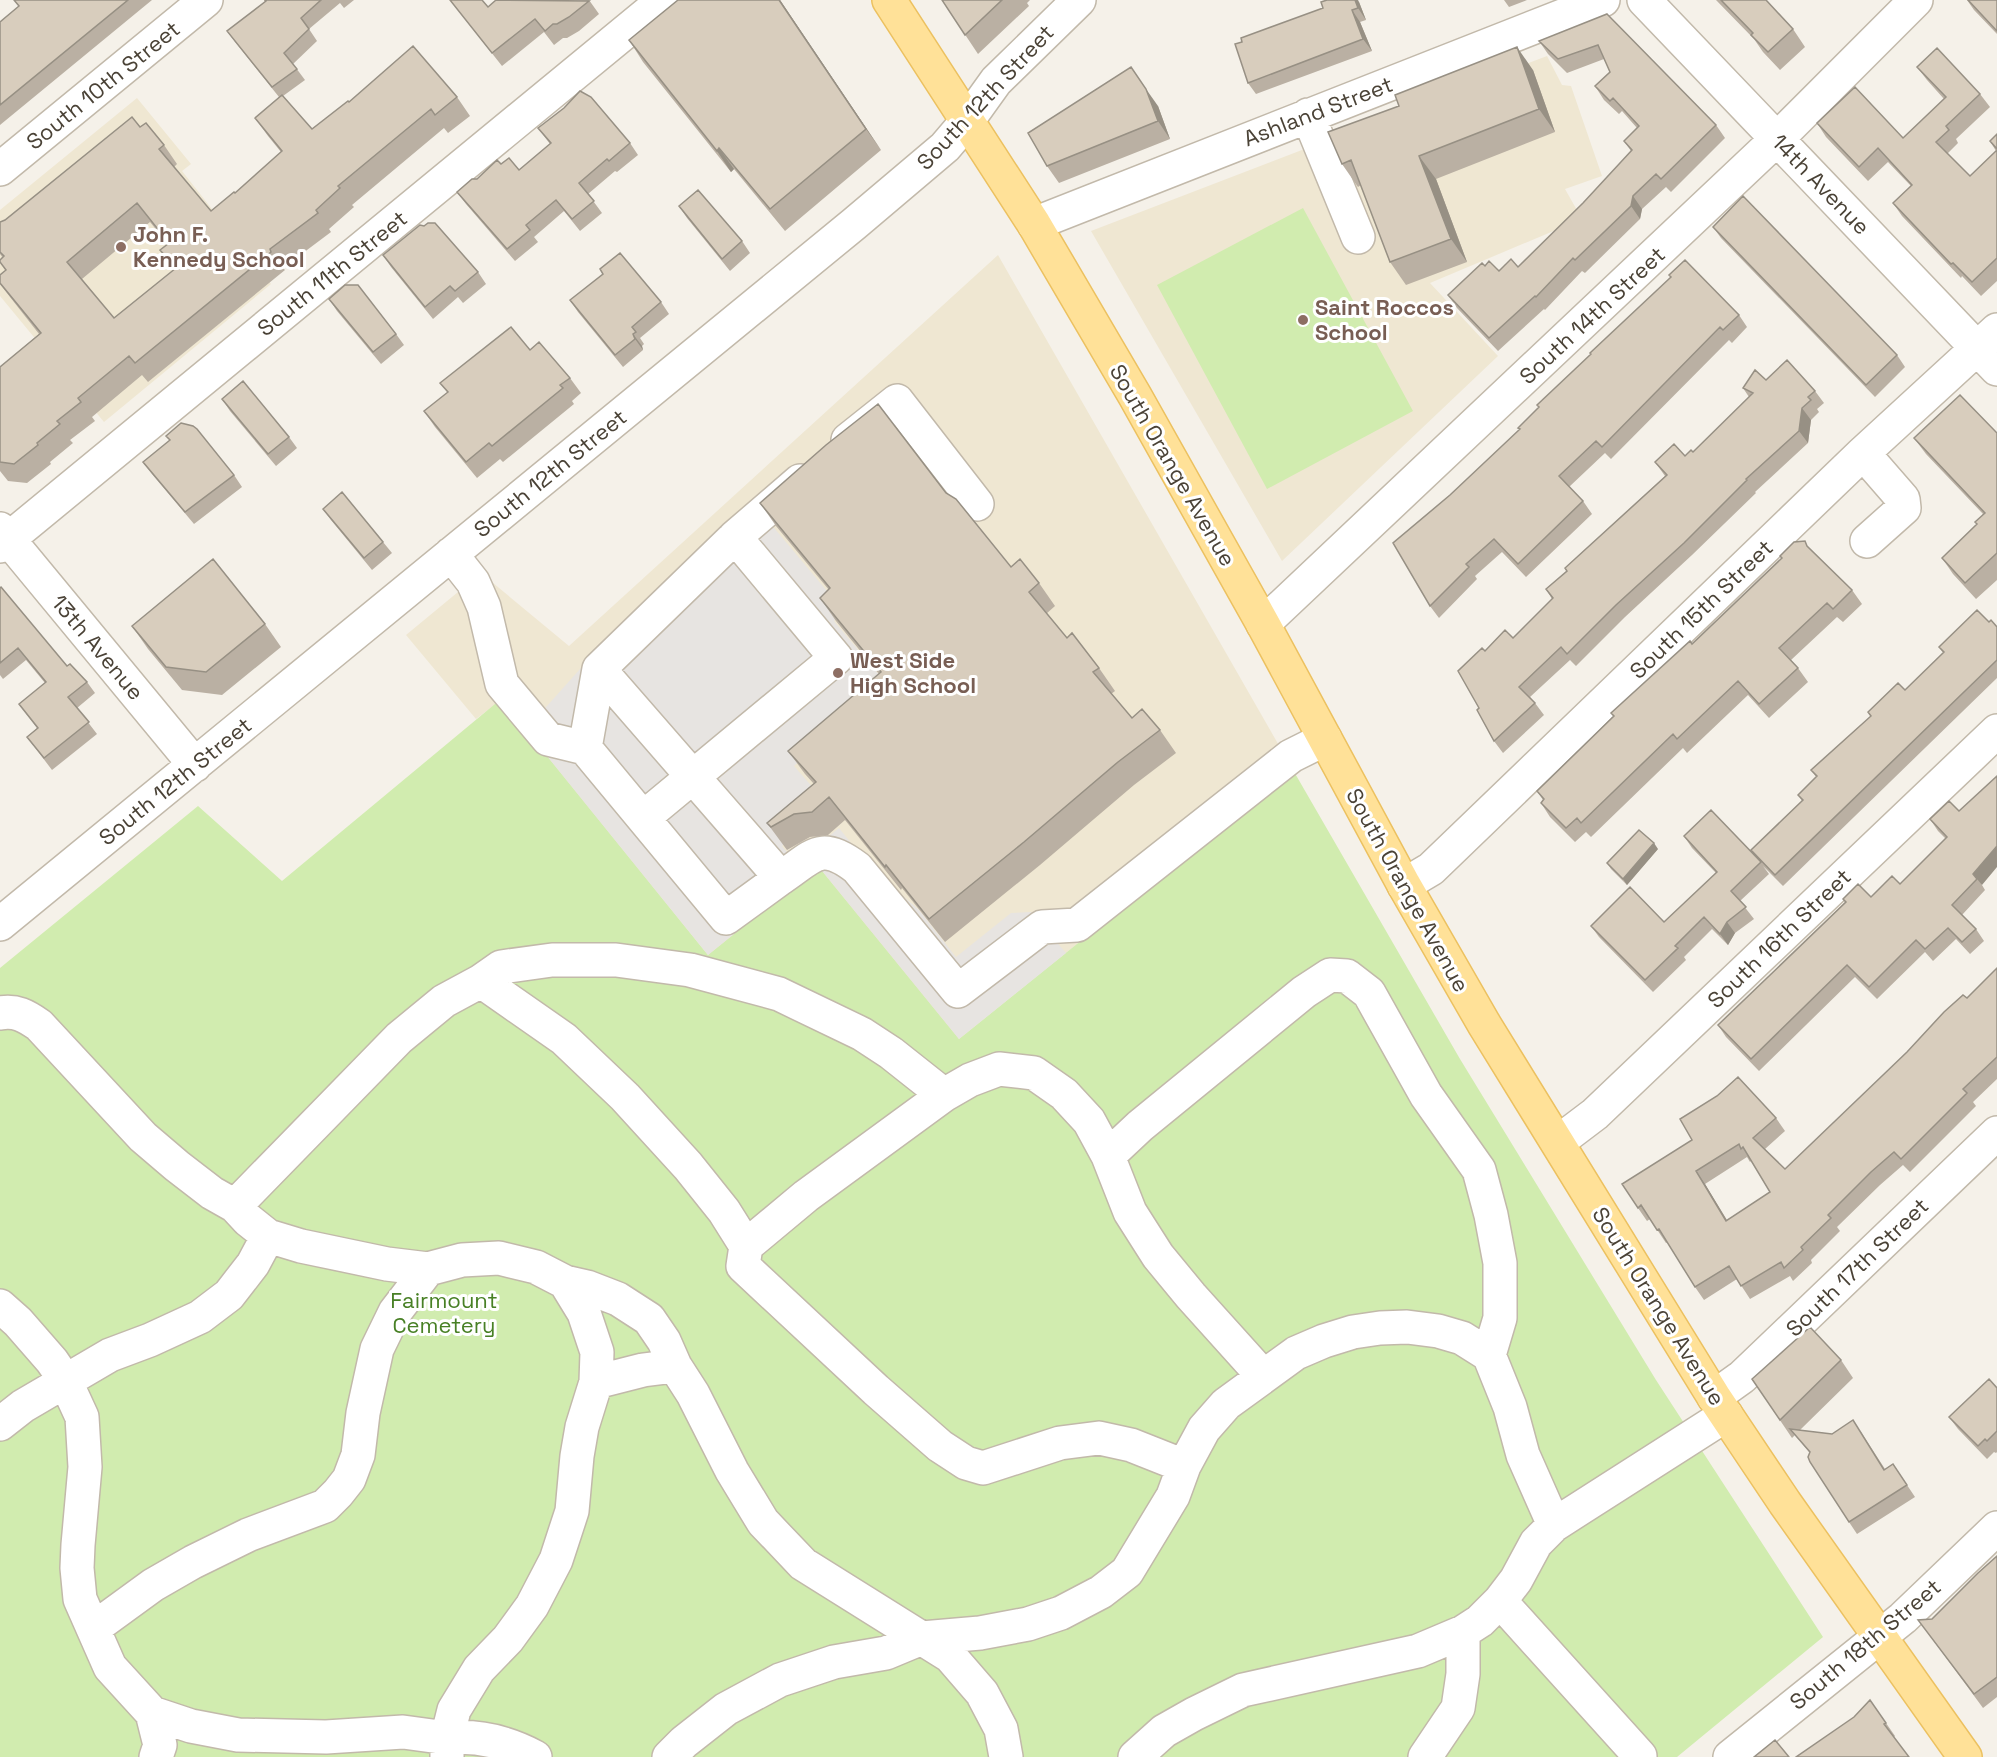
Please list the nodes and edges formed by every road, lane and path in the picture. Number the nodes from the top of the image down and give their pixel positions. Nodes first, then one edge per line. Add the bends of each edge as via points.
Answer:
1 (206, 0) edge
2 (664, 0) edge
3 (889, 0) edge
4 (1079, 0) edge
5 (1603, 0) edge
6 (1644, 0) edge
7 (1916, 0) edge
8 (1308, 115) junction
9 (968, 120) junction
10 (1778, 138) junction
11 (0, 169) edge
12 (1034, 224) junction
13 (1358, 237) dead end
14 (1990, 349) edge
15 (1863, 453) junction
16 (978, 504) dead end
17 (735, 537) junction
18 (3, 538) edge
19 (1867, 541) dead end
20 (451, 554) junction
21 (1263, 624) junction
22 (599, 669) junction
23 (1997, 731) edge
24 (1325, 739) junction
25 (585, 748) junction
26 (195, 765) junction
27 (694, 776) junction
28 (644, 818) junction
29 (781, 878) junction
30 (1404, 885) junction
31 (0, 924) edge
32 (481, 981) junction
33 (0, 1013) edge
34 (944, 1095) junction
35 (1997, 1132) edge
36 (1558, 1142) junction
37 (1108, 1156) junction
38 (235, 1206) junction
39 (268, 1236) junction
40 (746, 1246) junction
41 (428, 1269) junction
42 (565, 1282) junction
43 (0, 1306) edge
44 (1489, 1355) junction
45 (675, 1366) junction
46 (1263, 1376) junction
47 (65, 1380) junction
48 (596, 1382) junction
49 (1720, 1406) junction
50 (0, 1424) edge
51 (1184, 1466) junction
52 (1554, 1526) junction
53 (1997, 1528) edge
54 (1500, 1601) junction
55 (94, 1628) junction
56 (1463, 1632) junction
57 (1879, 1635) junction
58 (922, 1638) junction
59 (152, 1713) junction
60 (447, 1748) edge
61 (1640, 1756) edge
62 (156, 1757) edge
63 (535, 1757) edge
64 (669, 1757) edge
65 (1006, 1757) edge
66 (1135, 1757) edge
67 (1425, 1757) edge
68 (1730, 1757) edge
69 (1965, 1757) edge

1 - 11 street, South 10th Street
2 - 18 street, South 11th Street
3 - 9 main road, South Orange Avenue
4 - 9 street, South 12th Street via 996,81
5 - 8 street, Ashland Street
6 - 10 street, 14th Avenue
7 - 10 street, South 14th Street
8 - 12 street, Ashland Street
8 - 13 street
9 - 12 main road, South Orange Avenue
9 - 20 street, South 12th Street via 945,147 854,224
10 - 14 street, 14th Avenue
10 - 21 street, South 14th Street
12 - 21 main road, South Orange Avenue
14 - 15 street, South 15th Street
15 - 19 street via 1903,499 1904,508
15 - 30 street, South 15th Street via 1431,869
16 - 17 street via 897,401
17 - 22 street
17 - 27 street via 836,658
18 - 26 street, 13th Avenue
20 - 25 street via 473,582 484,607 502,684 548,739
20 - 26 street, South 12th Street
21 - 24 main road, South Orange Avenue
22 - 25 street
22 - 27 street
23 - 36 street, South 16th Street via 1594,1114
24 - 29 street via 1291,756 1077,925 1042,927 958,991 857,868 846,860 834,853 818,853
24 - 30 main road, South Orange Avenue
25 - 28 street
26 - 31 street, South 12th Street
27 - 28 street
27 - 29 street
28 - 29 street via 726,918
30 - 36 main road, South Orange Avenue
32 - 34 street via 501,967 552,960 616,960 690,970 779,994 862,1034
32 - 38 street via 444,1001 399,1038
32 - 40 street via 564,1039 625,1097 688,1166
33 - 38 street via 11,1011 39,1025 143,1137
34 - 37 street via 999,1069 1034,1073 1064,1094 1089,1121
34 - 40 street via 797,1203
35 - 49 street, South 17th Street via 1742,1377
36 - 49 main road, South Orange Avenue
37 - 44 street via 1305,992 1330,975 1347,976 1369,993 1426,1095 1479,1170 1500,1263 1500,1318
37 - 46 street via 1131,1212 1158,1256
38 - 39 street
39 - 41 street via 387,1264
39 - 47 street via 229,1295 200,1317 110,1355
40 - 51 street via 743,1266 884,1397 940,1446 966,1463 983,1468 1060,1443 1099,1438 1131,1445
41 - 42 street via 462,1260 499,1258 536,1267
41 - 55 street via 395,1312 377,1349 358,1455 350,1479 325,1506 248,1535 193,1562 153,1585
42 - 45 street via 618,1299 649,1319
42 - 48 street via 584,1313 597,1352
43 - 47 street
44 - 46 street via 1462,1338 1446,1334 1407,1327 1380,1328 1324,1341 1296,1353
44 - 52 street via 1510,1407 1523,1455
45 - 48 street
45 - 58 street via 763,1522 803,1564
46 - 51 street via 1226,1404 1204,1429
47 - 50 street
47 - 55 street via 82,1417 85,1440 77,1568 80,1599
48 - 60 street via 582,1427 572,1511 556,1560 532,1605 508,1639 479,1669 454,1710
49 - 52 street, South 17th Street
49 - 57 main road, South Orange Avenue
51 - 58 street via 1173,1497 1137,1557 1127,1572 1101,1592 1061,1613 1028,1624
52 - 54 street, South 17th Street via 1536,1543
53 - 57 street, South 18th Street via 1903,1618
54 - 56 street, South 17th Street
54 - 61 street
55 - 59 street via 110,1667
56 - 66 street, South 17th Street via 1418,1651 1243,1690 1164,1731
56 - 67 street via 1458,1708
57 - 68 street, South 18th Street
57 - 69 main road, South Orange Avenue
58 - 64 street via 886,1653 834,1662 780,1680 726,1709
58 - 65 street via 950,1656 982,1693 1001,1729
59 - 60 street via 238,1735 326,1737 403,1732
59 - 62 street via 160,1745
60 - 63 street via 469,1736 508,1744

